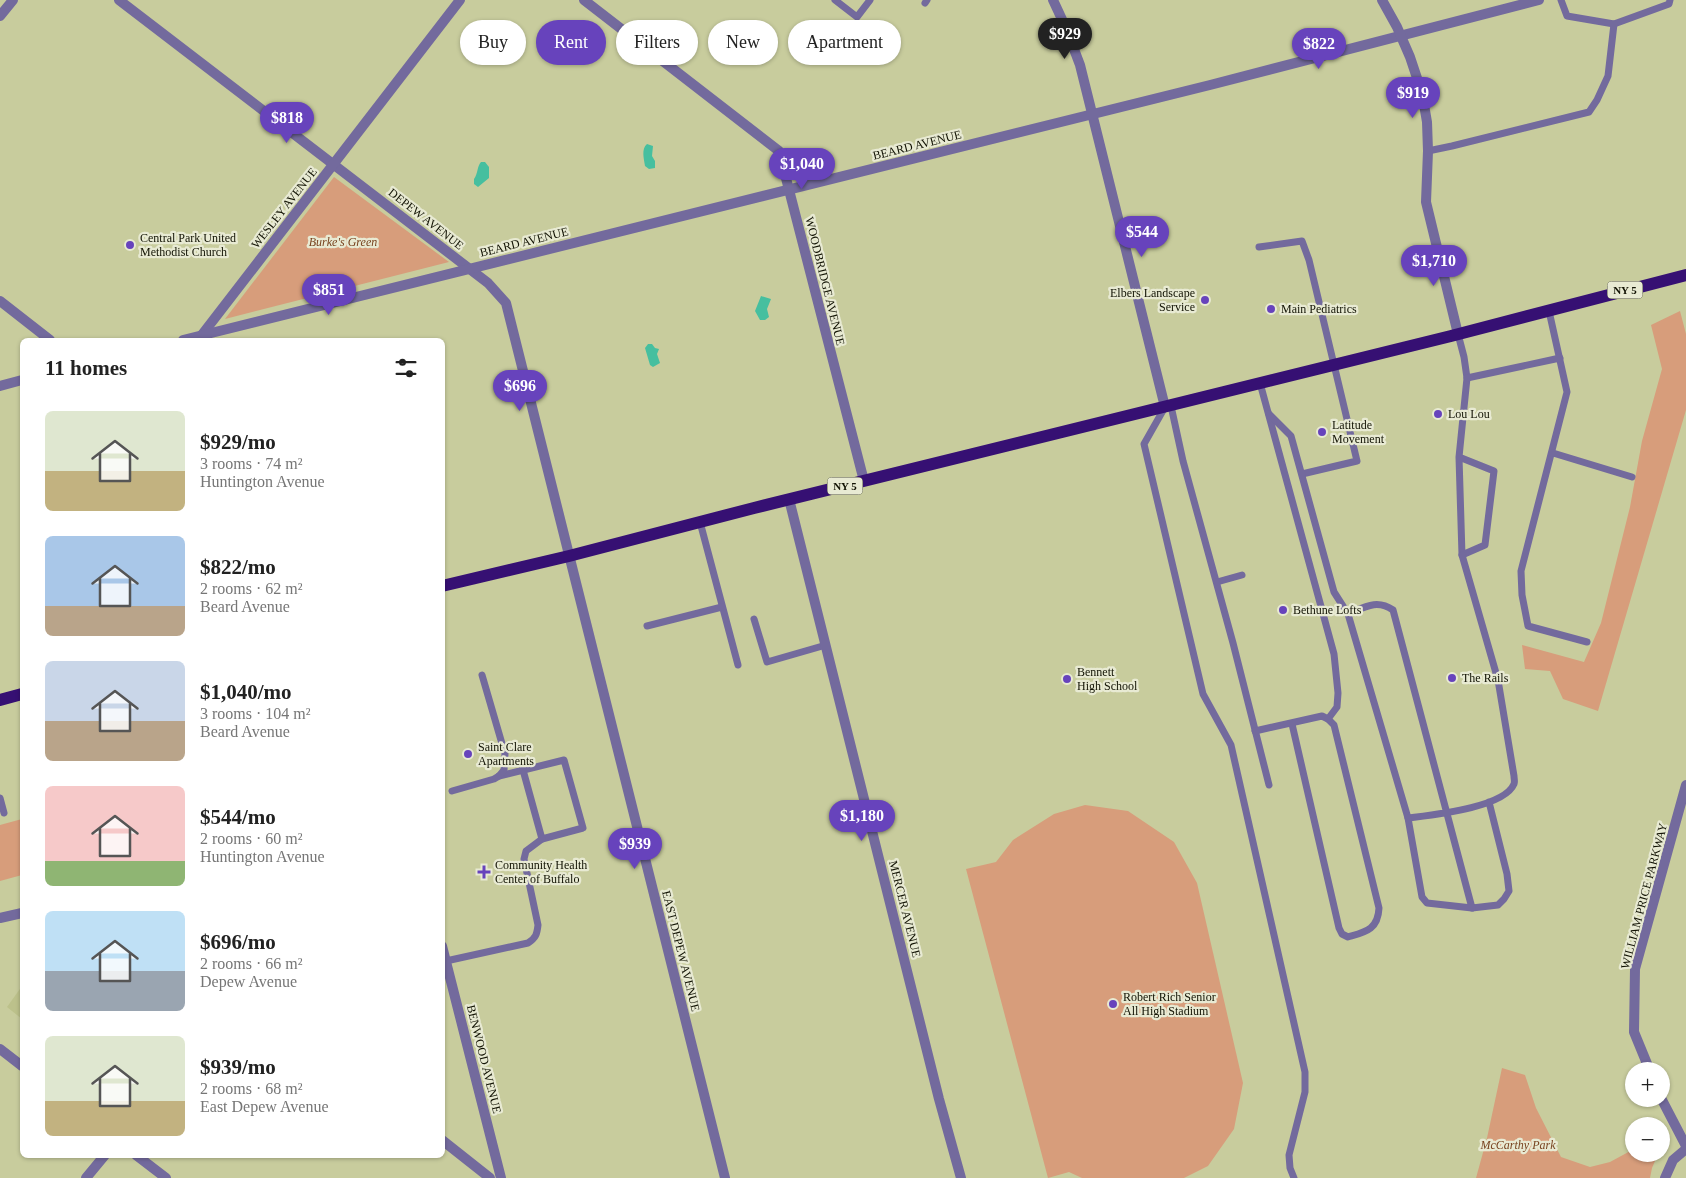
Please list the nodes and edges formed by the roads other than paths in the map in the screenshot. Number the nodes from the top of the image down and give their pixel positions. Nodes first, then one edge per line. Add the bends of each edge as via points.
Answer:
1 (13, 0) edge
2 (119, 0) edge
3 (460, 0) edge
4 (584, 0) edge
5 (835, 0) edge
6 (870, 0) edge
7 (1053, 0) edge
8 (1382, 0) edge
9 (1540, 0) edge
10 (1561, 0) edge
11 (1670, 0) edge
12 (0, 16) edge
13 (1614, 24) junction
14 (1401, 36) junction
15 (1093, 115) junction
16 (1428, 151) junction
17 (333, 164) junction
18 (789, 189) junction
19 (1259, 247) dead end
20 (469, 268) junction
21 (1686, 275) edge
22 (0, 302) edge
23 (1549, 310) junction
24 (1458, 334) junction
25 (201, 336) junction
26 (47, 338) edge
27 (192, 338) edge
28 (1560, 358) junction
29 (1333, 365) junction
30 (1467, 378) junction
31 (20, 381) edge
32 (1260, 383) junction
33 (0, 386) edge
34 (1168, 406) junction
35 (1268, 414) junction
36 (1553, 452) junction
37 (1459, 457) junction
38 (1302, 474) junction
39 (1632, 477) dead end
40 (864, 482) junction
41 (789, 499) junction
42 (700, 522) junction
43 (1462, 555) junction
44 (569, 556) junction
45 (1242, 576) dead end
46 (1217, 582) junction
47 (445, 585) edge
48 (722, 607) junction
49 (1348, 614) junction
50 (754, 619) dead end
51 (647, 626) dead end
52 (1587, 642) dead end
53 (826, 645) junction
54 (738, 665) dead end
55 (482, 675) dead end
56 (20, 695) edge
57 (0, 700) edge
58 (1328, 719) junction
59 (1292, 724) junction
60 (1255, 731) junction
61 (523, 770) junction
62 (499, 776) junction
63 (1269, 785) dead end
64 (1686, 785) edge
65 (452, 791) dead end
66 (0, 798) edge
67 (1489, 802) junction
68 (4, 813) dead end
69 (1447, 813) junction
70 (1408, 818) junction
71 (542, 839) junction
72 (1472, 908) junction
73 (20, 913) edge
74 (0, 918) edge
75 (445, 957) edge
76 (446, 961) junction
77 (0, 1049) edge
78 (1646, 1062) edge
79 (20, 1064) edge
80 (1666, 1107) edge
81 (445, 1142) edge
82 (1686, 1148) edge
83 (103, 1158) edge
84 (140, 1158) edge
85 (86, 1178) edge
86 (166, 1178) edge
87 (490, 1178) edge
88 (501, 1178) edge
89 (725, 1178) edge
90 (961, 1178) edge
91 (1294, 1178) edge
92 (1665, 1178) edge

1 - 12 street
2 - 17 street, DEPEW AVENUE
3 - 17 street, WESLEY AVENUE
4 - 18 street, WOODBRIDGE AVENUE via 779,151
5 - 6 lane via 856,17
7 - 15 street via 1080,65
8 - 14 street
9 - 14 street, BEARD AVENUE
10 - 13 lane via 1567,16
11 - 13 lane via 1669,4
13 - 16 lane via 1608,76 1588,112
14 - 15 street, BEARD AVENUE
14 - 16 street via 1422,93
15 - 18 street, BEARD AVENUE
15 - 34 street
16 - 24 street via 1426,202
17 - 20 street, DEPEW AVENUE
17 - 25 street, WESLEY AVENUE
18 - 20 street, BEARD AVENUE
18 - 40 street, WOODBRIDGE AVENUE
19 - 29 lane via 1302,241
20 - 25 street, BEARD AVENUE
20 - 44 street, DEPEW AVENUE via 506,303
21 - 23 main road, NY 5
22 - 26 street
23 - 24 main road, NY 5
23 - 28 lane
24 - 29 main road, NY 5
24 - 30 lane
25 - 27 street, BEARD AVENUE
28 - 30 lane
28 - 36 lane via 1567,392
29 - 32 main road, NY 5
29 - 38 lane via 1357,461
30 - 37 lane
31 - 33 street
32 - 34 main road, NY 5
32 - 35 lane
34 - 40 main road, NY 5
34 - 46 lane
34 - 91 lane via 1144,444 1203,694 1231,745 1305,1072 1305,1092 1289,1155
35 - 38 lane via 1291,436
35 - 58 lane via 1335,656 1337,707
36 - 39 lane
36 - 52 lane via 1521,571 1522,595 1528,626
37 - 43 lane
37 - 43 lane via 1494,471 1485,545
38 - 49 lane via 1334,592
40 - 41 main road, NY 5
41 - 42 main road, NY 5
41 - 53 street, MERCER AVENUE
42 - 44 main road, NY 5
42 - 48 lane
43 - 67 lane via 1498,680 1514,776 1514,784 1506,794
44 - 47 main road, NY 5
44 - 89 street, EAST DEPEW AVENUE
45 - 46 lane
46 - 60 lane
48 - 51 lane
48 - 54 lane
49 - 69 lane via 1374,604 1385,604 1393,610
49 - 70 lane
50 - 53 lane via 767,662
53 - 90 street, MERCER AVENUE
55 - 62 lane via 505,754 504,770
56 - 57 main road
58 - 59 lane via 1322,716
58 - 59 lane via 1334,725 1379,908 1378,920 1369,931 1348,937 1342,934 1337,920
59 - 60 lane
60 - 63 lane
61 - 62 lane
61 - 71 lane
61 - 71 lane via 564,760 583,828
62 - 65 lane
64 - 78 street, WILLIAM PRICE PARKWAY via 1635,969 1634,1032
66 - 68 lane
67 - 69 lane
67 - 72 lane via 1509,891 1498,905
69 - 70 lane
69 - 72 lane
70 - 72 lane via 1422,897 1427,903
71 - 76 lane via 530,846 524,859 538,925 534,939
73 - 74 street
75 - 76 street, BENWOOD AVENUE
76 - 88 street, BENWOOD AVENUE
77 - 79 street
80 - 82 street
81 - 87 street
82 - 92 street via 1673,1160
83 - 85 street
84 - 86 street

